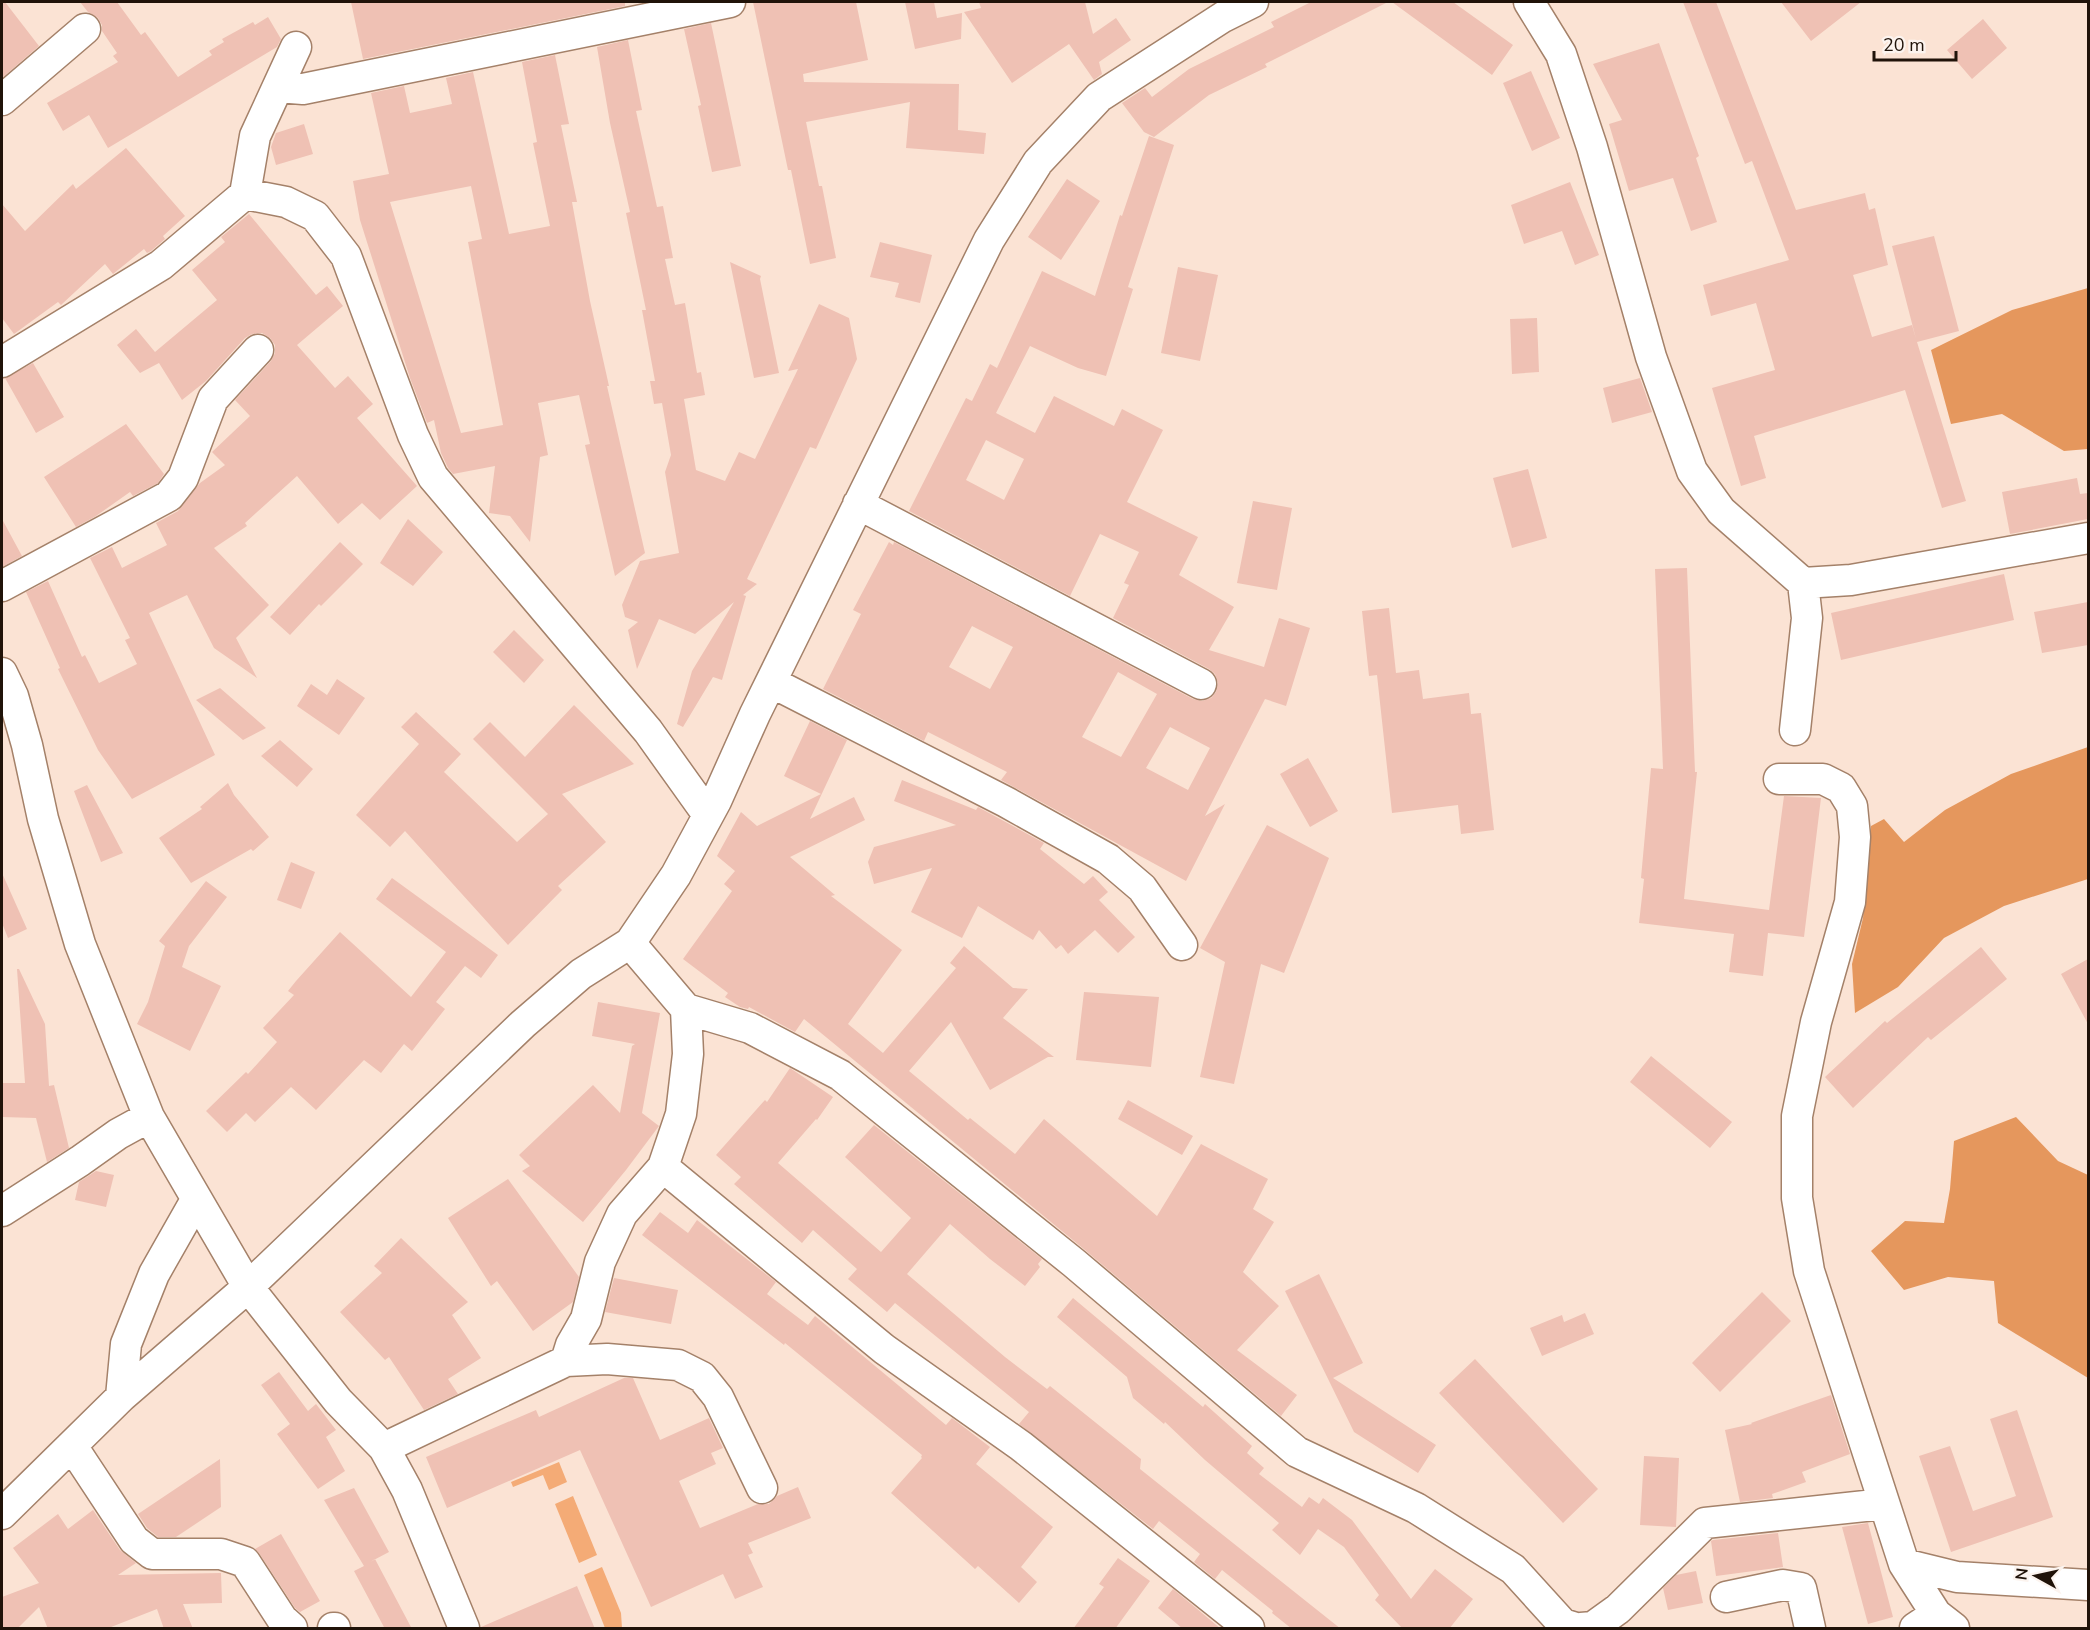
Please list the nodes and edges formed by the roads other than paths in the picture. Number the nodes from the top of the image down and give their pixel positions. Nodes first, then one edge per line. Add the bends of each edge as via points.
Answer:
1 (730, 2) edge
2 (1253, 2) edge
3 (1529, 2) edge
4 (85, 29) dead end
5 (296, 47) dead end
6 (278, 87) junction
7 (2, 100) edge
8 (245, 194) junction
9 (258, 350) dead end
10 (2, 362) edge
11 (858, 504) junction
12 (2088, 538) edge
13 (1803, 583) junction
14 (2, 586) edge
15 (2, 673) edge
16 (771, 682) junction
17 (1202, 684) dead end
18 (1795, 730) dead end
19 (1779, 779) dead end
20 (708, 815) junction
21 (630, 944) junction
22 (1182, 945) dead end
23 (686, 1009) junction
24 (148, 1117) junction
25 (663, 1167) junction
26 (196, 1200) junction
27 (2, 1211) edge
28 (248, 1287) junction
29 (566, 1360) junction
30 (121, 1397) junction
31 (72, 1446) junction
32 (384, 1448) junction
33 (762, 1488) dead end
34 (1884, 1504) junction
35 (2, 1514) edge
36 (1904, 1564) junction
37 (2088, 1585) edge
38 (1726, 1597) dead end
39 (1935, 1624) edge
40 (292, 1629) edge
41 (464, 1629) edge
42 (1249, 1629) edge
43 (1576, 1629) edge
44 (1581, 1629) edge
45 (1810, 1629) edge

1 - 6 street via 303,88
2 - 11 street via 1099,97 1038,162 989,240
3 - 13 street via 1561,54 1651,357 1692,471 1721,511
4 - 7 street
5 - 6 street
6 - 8 street via 255,136
8 - 10 street via 161,265
8 - 20 street via 286,202 315,216 346,256 413,435 433,477 648,731
9 - 14 street via 213,399 183,478 169,496
11 - 16 street
11 - 17 street
12 - 13 street via 1851,580
13 - 18 street via 1807,618
15 - 24 street via 13,696 43,819 80,944
16 - 20 street
16 - 22 street via 1006,802 1108,860 1142,888
19 - 34 street via 1823,779 1841,788 1852,806 1855,837 1850,902 1816,1022 1797,1116 1797,1198 1809,1270
20 - 21 street via 676,875
21 - 23 street
21 - 28 street via 581,974 523,1024
23 - 25 street via 688,1054 681,1114
23 - 43 street via 750,1028 840,1075 1074,1263 1297,1452 1416,1508 1504,1563 1563,1624
24 - 26 street
24 - 27 street
25 - 29 street via 622,1214 600,1262 586,1318
25 - 42 street via 884,1349 1021,1446
26 - 28 street
26 - 30 street via 154,1274 126,1344
28 - 30 street
28 - 32 street via 338,1401
29 - 32 street
29 - 33 street via 678,1365 702,1377 718,1397
30 - 31 street
31 - 35 street
31 - 40 street via 134,1540 152,1554 221,1554 245,1562
32 - 41 street via 407,1490
34 - 36 street
34 - 44 street via 1706,1523 1618,1610 1593,1627
36 - 37 street via 1957,1577
36 - 39 street
38 - 45 street via 1783,1585 1801,1588

